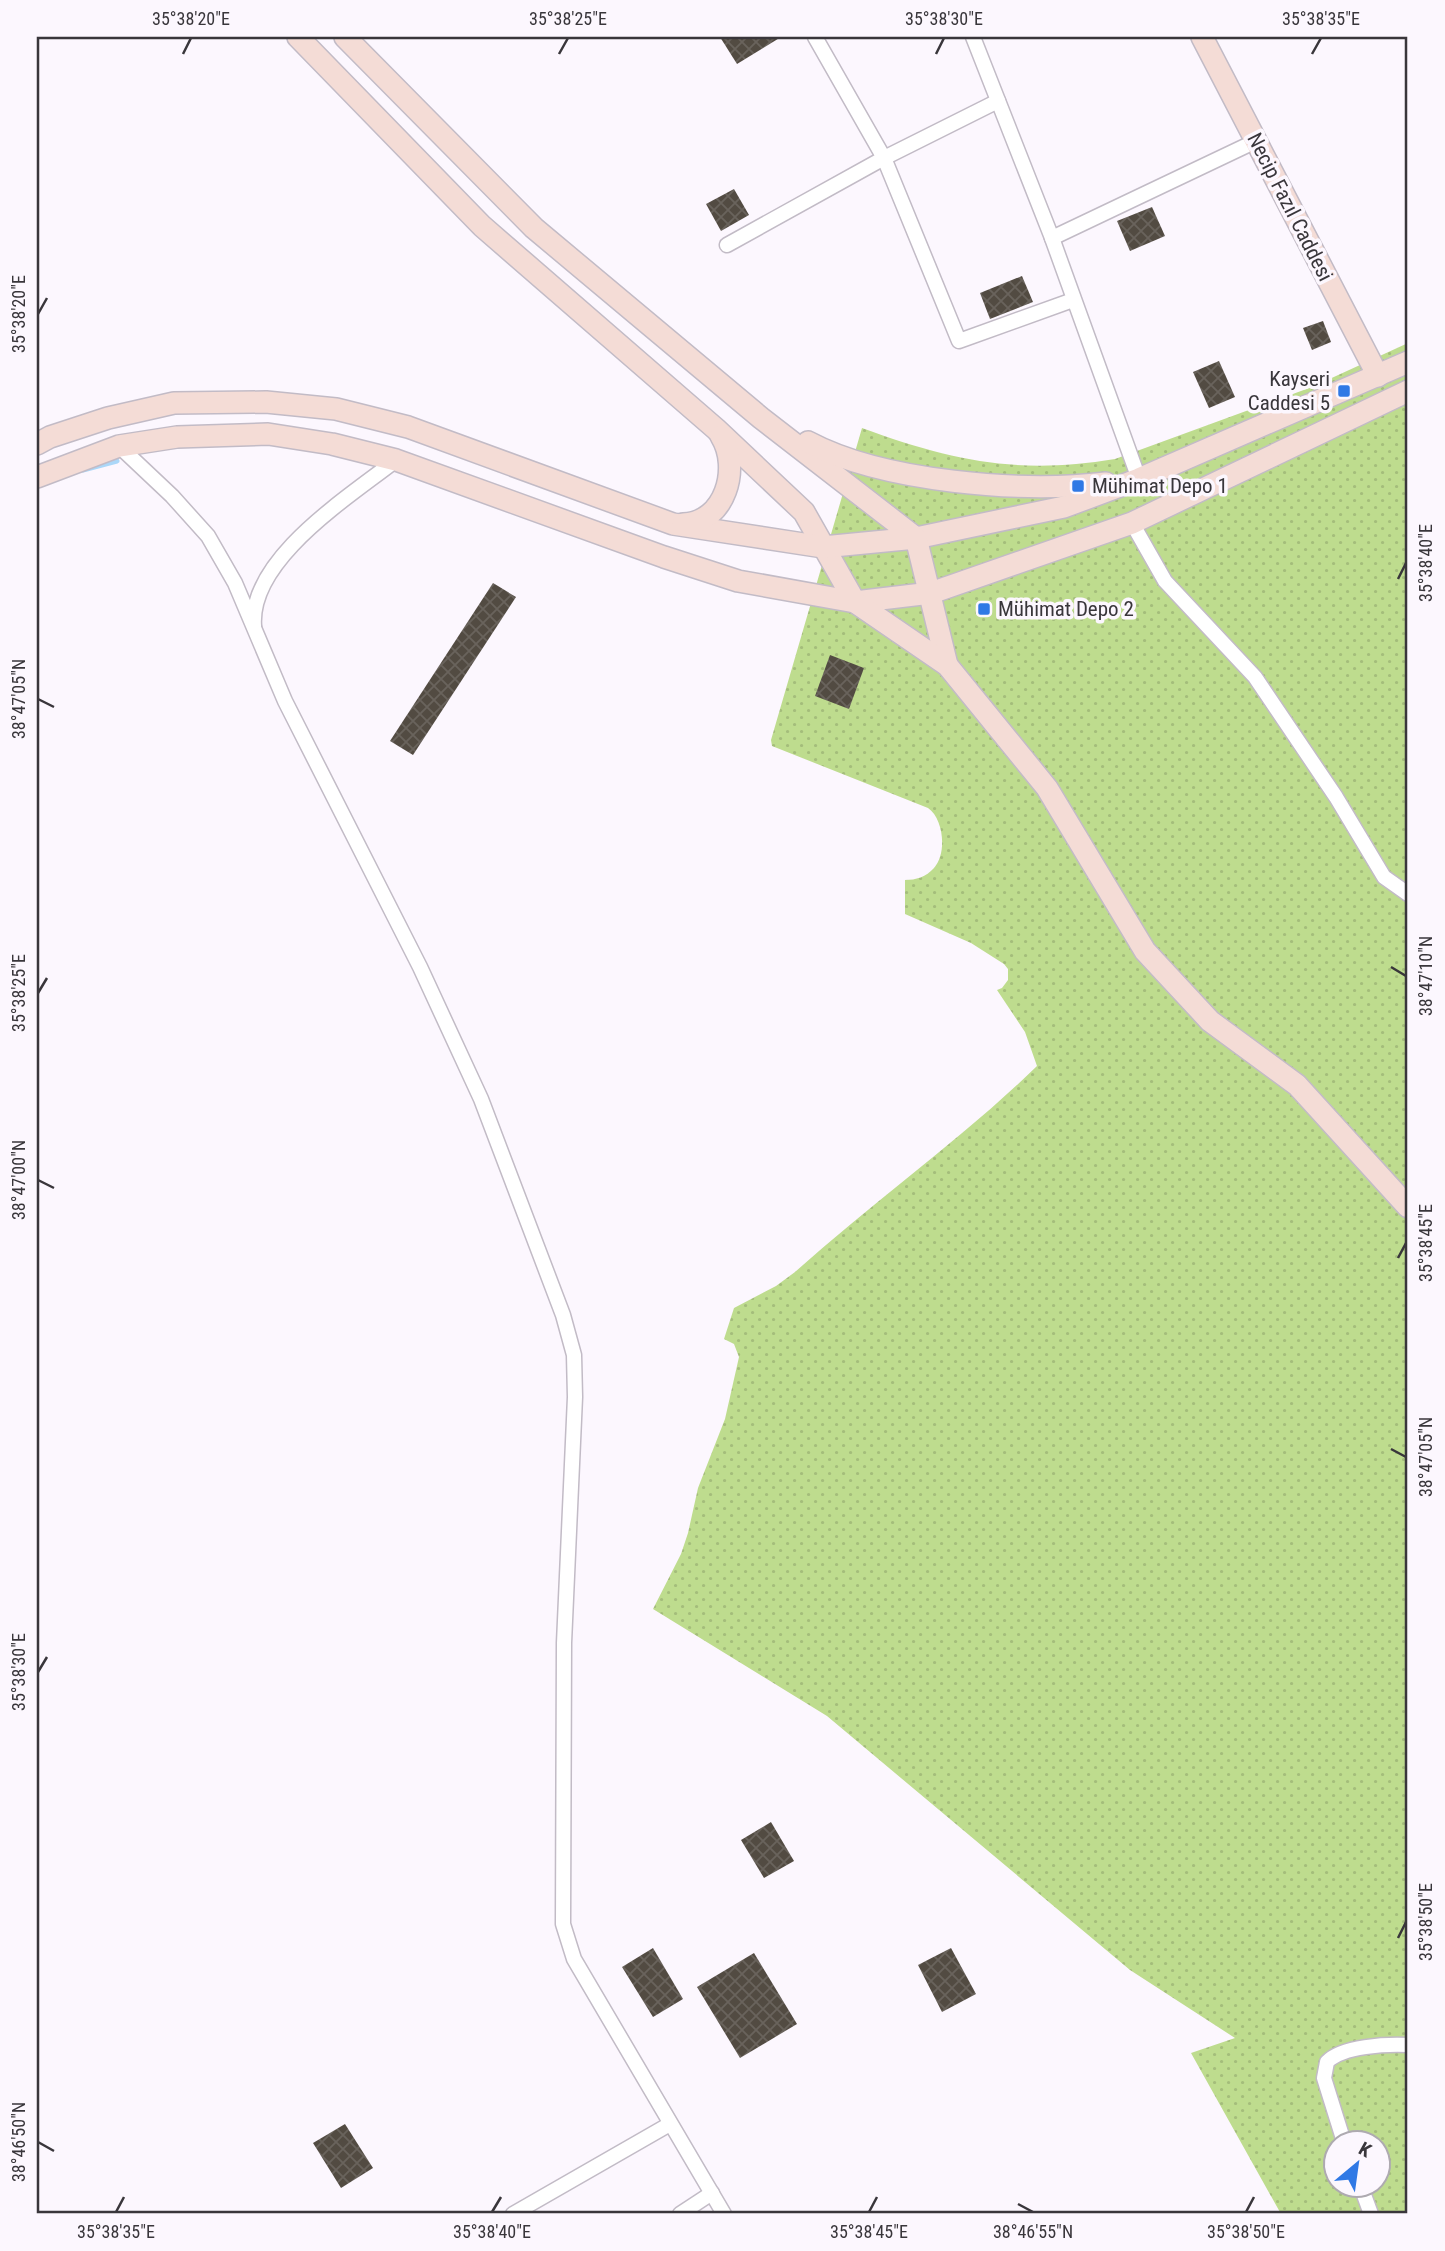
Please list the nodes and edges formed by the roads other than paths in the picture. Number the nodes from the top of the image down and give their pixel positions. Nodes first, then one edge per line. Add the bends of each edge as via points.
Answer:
1 (298, 37) edge
2 (345, 37) edge
3 (815, 37) edge
4 (973, 37) edge
5 (1202, 37) edge
6 (998, 101) junction
7 (1256, 141) junction
8 (884, 158) junction
9 (1052, 238) junction
10 (727, 245) dead end
11 (1073, 300) junction
12 (1408, 362) edge
13 (1378, 376) junction
14 (1408, 391) edge
15 (761, 418) junction
16 (716, 429) junction
17 (37, 444) edge
18 (119, 446) junction
19 (396, 460) junction
20 (37, 477) edge
21 (1139, 479) junction
22 (1132, 523) junction
23 (673, 524) junction
24 (916, 538) junction
25 (823, 547) junction
26 (930, 593) junction
27 (855, 602) junction
28 (255, 634) junction
29 (947, 665) junction
30 (1408, 894) edge
31 (1408, 1207) edge
32 (1408, 2045) edge
33 (670, 2124) junction
34 (1339, 2128) edge
35 (712, 2193) junction
36 (513, 2214) edge
37 (680, 2214) edge
38 (724, 2214) edge

1 - 16 street via 482,226
2 - 15 street via 534,229
3 - 8 street
4 - 6 street
5 - 7 street, Necip Fazıl Caddesi
6 - 8 street
6 - 9 street
7 - 9 street
7 - 13 street, Necip Fazıl Caddesi
8 - 10 street
8 - 11 street via 960,341
9 - 11 street
11 - 21 street
12 - 13 street
13 - 21 street
14 - 22 street
15 - 21 street via 829,453 909,475 1077,486
15 - 24 street
16 - 23 street via 731,464 729,483 708,514 692,524
16 - 25 street via 804,512
17 - 23 street via 108,418 174,403 266,402 336,409 408,427
18 - 19 street via 177,437 268,434
18 - 20 street
18 - 28 street via 208,536 235,583
19 - 27 street via 738,581
19 - 28 street via 318,521 265,578 253,611
21 - 24 street via 1064,508
22 - 26 street
22 - 30 street via 1165,581 1255,677 1384,877
23 - 25 street
24 - 25 street
24 - 26 street
25 - 27 street
26 - 27 street
26 - 29 street
27 - 29 street
28 - 33 street via 476,1087 563,1315 574,1355 575,1397 564,1643 563,1924 574,1959
29 - 31 street via 1047,788 1145,951 1210,1021 1297,1085
32 - 34 street via 1353,2050 1327,2062 1324,2078
33 - 35 street
33 - 36 street
35 - 37 street
35 - 38 street

